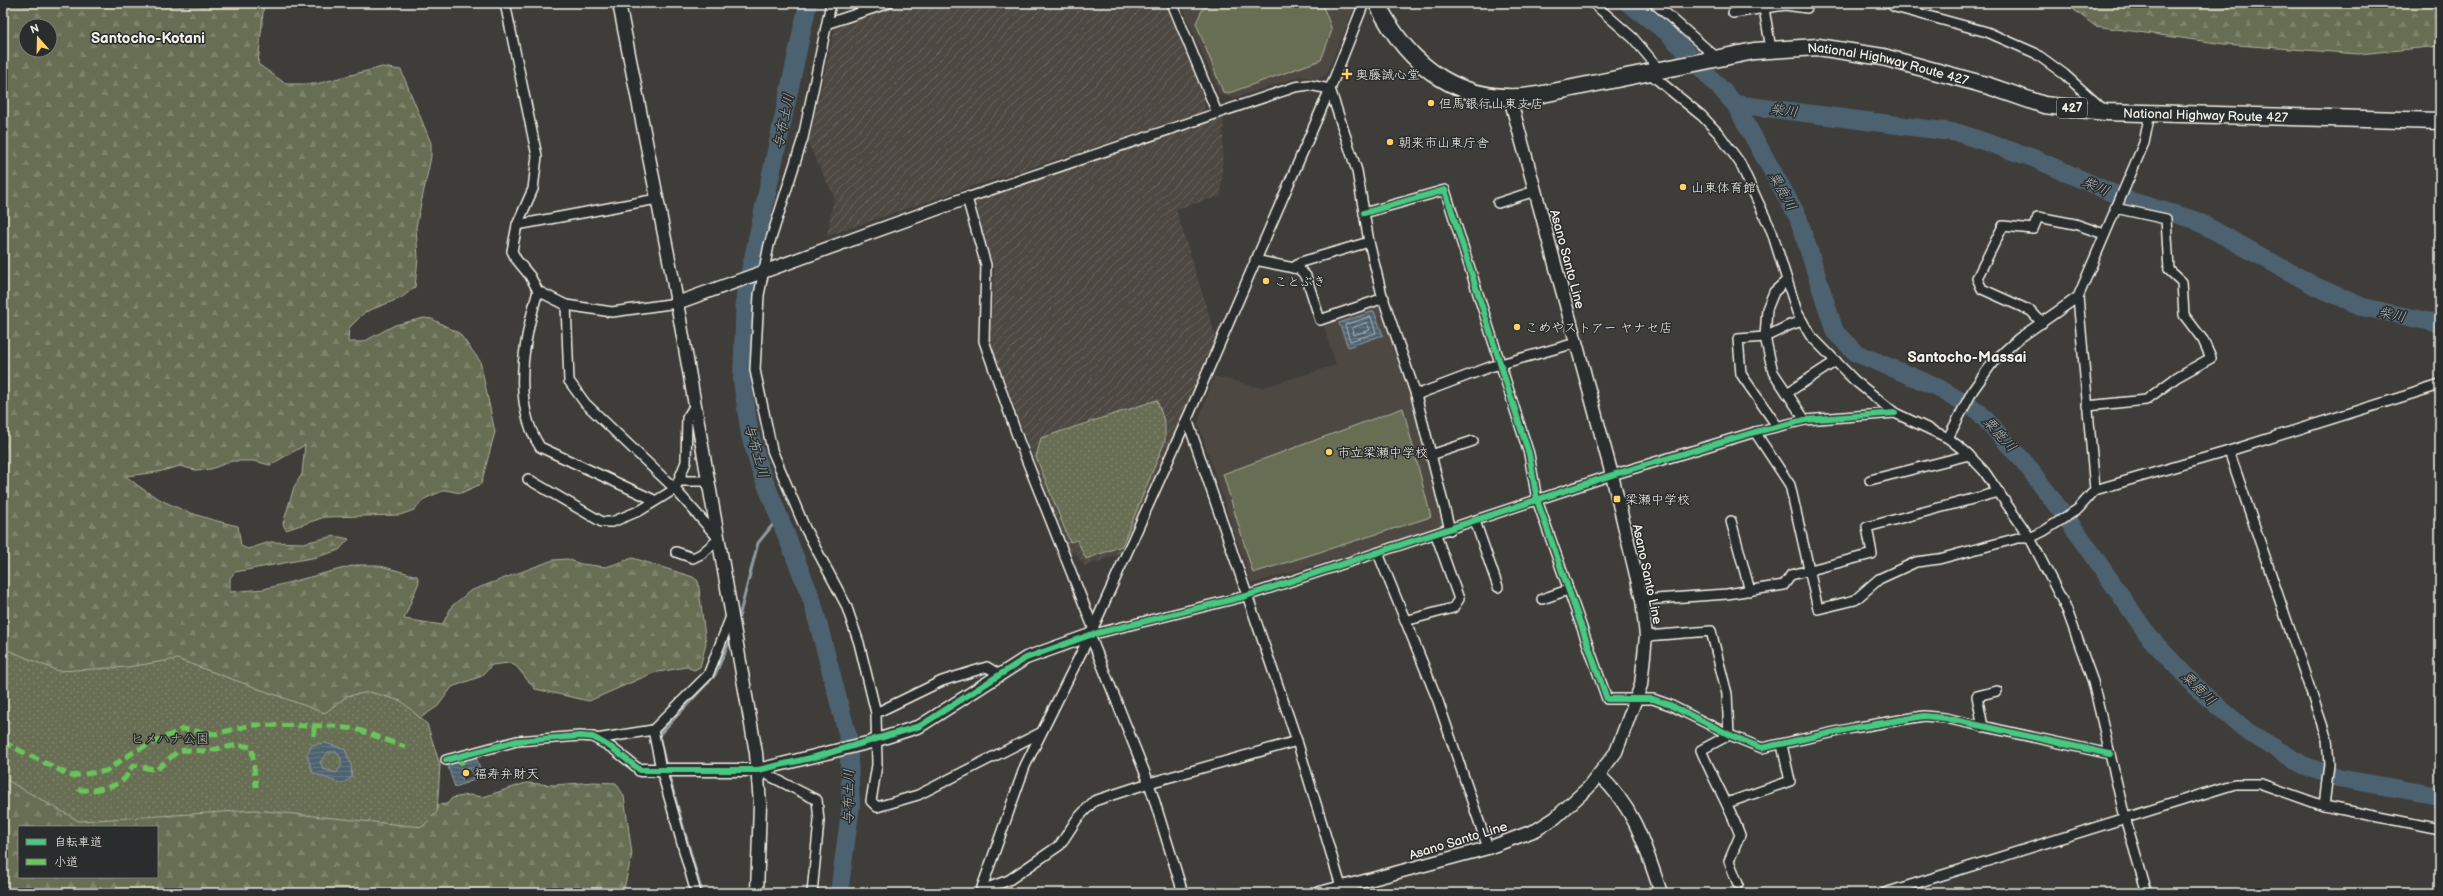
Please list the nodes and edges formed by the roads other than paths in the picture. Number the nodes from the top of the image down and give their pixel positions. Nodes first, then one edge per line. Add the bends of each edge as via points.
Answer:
1 (505, 3) edge
2 (619, 3) edge
3 (831, 3) edge
4 (889, 3) edge
5 (1172, 3) edge
6 (1364, 3) edge
7 (1377, 3) edge
8 (1593, 3) edge
9 (1654, 3) edge
10 (1889, 3) edge
11 (1764, 6) edge
12 (1807, 8) dead end
13 (1733, 13) dead end
14 (829, 23) junction
15 (1771, 49) junction
16 (1715, 58) junction
17 (1658, 70) junction
18 (1330, 89) junction
19 (1510, 98) junction
20 (2106, 112) junction
21 (1217, 113) junction
22 (2150, 113) junction
23 (2440, 121) edge
24 (1535, 191) junction
25 (968, 198) junction
26 (657, 199) junction
27 (1498, 203) dead end
28 (2116, 207) junction
29 (1364, 213) junction
30 (517, 225) junction
31 (2104, 234) junction
32 (1369, 242) junction
33 (1255, 260) junction
34 (1293, 268) junction
35 (761, 274) junction
36 (1787, 280) junction
37 (538, 291) junction
38 (2078, 297) junction
39 (1384, 298) junction
40 (677, 303) junction
41 (566, 305) junction
42 (1802, 322) junction
43 (2042, 323) junction
44 (1765, 337) junction
45 (1576, 344) junction
46 (1836, 362) junction
47 (1499, 365) junction
48 (2440, 384) edge
49 (1787, 393) junction
50 (1416, 395) junction
51 (695, 405) junction
52 (2087, 406) junction
53 (1895, 413) junction
54 (1187, 419) junction
55 (1805, 420) junction
56 (1777, 426) junction
57 (1755, 432) junction
58 (1948, 438) junction
59 (1473, 442) dead end
60 (2229, 452) junction
61 (1431, 455) junction
62 (1969, 455) junction
63 (1612, 475) junction
64 (528, 479) dead end
65 (1870, 480) dead end
66 (680, 481) junction
67 (709, 481) junction
68 (675, 489) junction
69 (2095, 490) junction
70 (1999, 492) junction
71 (654, 500) junction
72 (1537, 500) junction
73 (1475, 521) junction
74 (1731, 521) dead end
75 (1450, 530) junction
76 (1436, 535) junction
77 (719, 538) junction
78 (2030, 538) junction
79 (676, 552) dead end
80 (1378, 553) junction
81 (1808, 572) junction
82 (1498, 587) dead end
83 (1568, 590) junction
84 (1750, 591) junction
85 (1246, 596) junction
86 (1542, 599) dead end
87 (1642, 600) junction
88 (732, 614) junction
89 (1405, 621) junction
90 (1092, 631) junction
91 (1646, 636) junction
92 (1000, 675) junction
93 (1997, 691) dead end
94 (1636, 700) junction
95 (876, 713) junction
96 (1983, 727) junction
97 (653, 730) junction
98 (1040, 734) junction
99 (1729, 735) junction
100 (596, 739) junction
101 (1297, 741) junction
102 (873, 742) junction
103 (1782, 745) junction
104 (2110, 754) junction
105 (446, 760) dead end
106 (661, 769) junction
107 (640, 770) joint
108 (758, 770) junction
109 (1599, 775) junction
110 (1149, 783) junction
111 (1727, 803) junction
112 (2324, 806) junction
113 (2125, 818) junction
114 (2440, 829) edge
115 (1488, 848) junction
116 (1738, 884) dead end
117 (1343, 890) edge
118 (981, 892) edge
119 (696, 893) edge
120 (757, 893) edge
121 (812, 893) edge
122 (1183, 893) edge
123 (1320, 893) edge
124 (1662, 893) edge
125 (1885, 893) edge
126 (2147, 893) edge

1 - 30 street via 537,156 534,189
2 - 26 street
3 - 14 street
4 - 14 street
5 - 21 street
6 - 18 street
7 - 19 highway, National Highway Route 427 / 427 via 1396,38 1430,71 1450,83 1472,91
8 - 17 street via 1633,38
9 - 16 street
10 - 20 street via 1895,7 1987,32 2035,53 2064,74
11 - 12 street
11 - 13 street
11 - 15 street
14 - 35 street via 803,138
15 - 16 highway, National Highway Route 427 / 427
15 - 20 highway, National Highway Route 427 / 427 via 1818,47 1862,52 1990,86 2044,106
16 - 17 highway, National Highway Route 427 / 427
17 - 19 highway, National Highway Route 427 / 427 via 1538,95
17 - 36 street via 1707,120 1740,163 1772,232
18 - 21 street via 1299,85
18 - 29 street via 1357,171
18 - 33 street
19 - 24 street, Asano Santo Line
20 - 22 highway, National Highway Route 427 / 427
21 - 25 street
22 - 23 highway, National Highway Route 427 / 427
22 - 28 street via 2144,143
24 - 27 street
24 - 45 street, Asano Santo Line
25 - 35 street via 872,231
25 - 90 street via 986,265 984,341 1019,441
26 - 30 street
26 - 40 street
28 - 31 street
28 - 52 street via 2166,219 2169,270 2182,282 2184,314 2203,340 2211,358 2177,377 2146,400
29 - 32 street
29 - 47 street via 1445,190
30 - 37 street via 512,251
31 - 38 street
31 - 43 street via 2075,224 2038,217 2033,229 2003,226 1976,278 1982,288 2031,310
32 - 34 street via 1301,262
32 - 39 street
33 - 34 street
33 - 54 street
34 - 39 street via 1299,269 1306,276 1320,320
35 - 40 street
35 - 95 street via 755,370 772,450 805,528 846,606 859,643
36 - 42 street
36 - 44 street via 1774,292 1766,309
37 - 41 street
37 - 71 street via 523,355 525,416 532,434 540,446
38 - 43 street
38 - 52 street
39 - 50 street
40 - 41 street via 612,312
40 - 51 street
41 - 68 street via 569,382 585,403
42 - 44 street via 1790,324
42 - 46 street via 1810,335
43 - 58 street via 2018,339 1993,362 1973,390
44 - 49 street via 1773,372
44 - 56 street via 1738,339 1741,374
45 - 47 street
45 - 63 street, Asano Santo Line
46 - 49 street
46 - 53 street
47 - 50 street
47 - 72 street via 1529,454
48 - 60 street
49 - 55 street
50 - 61 street
51 - 66 street via 687,418 686,462
51 - 67 street
52 - 69 street
53 - 55 street
53 - 58 street
54 - 85 street
54 - 90 street
55 - 56 street
56 - 57 street
57 - 63 street
57 - 81 street via 1790,485
58 - 62 street
59 - 61 street
60 - 69 street
60 - 112 street via 2321,716 2327,739 2329,764
61 - 75 street
62 - 65 street
62 - 70 street
63 - 72 street
63 - 87 street, Asano Santo Line
64 - 71 street via 602,522 612,522 641,510
66 - 67 street
66 - 68 street
67 - 77 street
68 - 71 street
68 - 77 street
69 - 78 street via 2078,509
70 - 78 street
70 - 81 street via 1867,527 1872,554
72 - 73 street
72 - 83 street
73 - 75 street
73 - 82 street
74 - 84 street
75 - 76 street
76 - 80 street
76 - 89 street via 1459,599 1453,608
77 - 79 street via 693,558
77 - 88 street
78 - 81 street via 2018,538 1939,559 1916,562 1879,579 1855,600 1818,609
78 - 104 street via 2067,610 2093,682
80 - 85 street
80 - 89 street
81 - 84 street via 1791,575 1784,585
83 - 86 street
83 - 94 street via 1606,698
84 - 87 street
85 - 90 street
85 - 101 street
87 - 91 street, Asano Santo Line
88 - 97 street via 708,675
88 - 108 street
89 - 115 street via 1438,701
90 - 92 street via 1026,658
90 - 98 street
90 - 110 street
91 - 94 street, Asano Santo Line via 1641,685
91 - 99 street via 1711,631 1726,694
92 - 95 street via 986,666 942,681
92 - 102 street via 920,726
93 - 96 street via 1977,696
94 - 99 street via 1653,700 1670,705
94 - 109 street, Asano Santo Line via 1616,752
95 - 102 street
96 - 103 street via 1924,716 1853,728
96 - 104 street
97 - 100 street
97 - 106 street
98 - 102 street via 918,796 877,807 871,801 877,765
98 - 118 street via 1025,766
99 - 103 street via 1762,748
99 - 111 street via 1701,750
100 - 105 street via 580,736 539,738
100 - 107 street
101 - 110 street
101 - 117 street
102 - 108 street
103 - 111 street via 1790,782
104 - 113 street
106 - 107 street
106 - 108 street
106 - 119 street
108 - 120 street via 761,822
108 - 121 street via 817,800 818,821
109 - 115 street, Asano Santo Line via 1555,818 1536,830
109 - 124 street via 1611,785 1636,821
110 - 118 street via 1094,801 1077,819 1060,845 1009,880
110 - 122 street
111 - 116 street via 1740,835 1729,861
112 - 113 street via 2262,784 2236,784
112 - 114 street
113 - 125 street
113 - 126 street
115 - 117 street, Asano Santo Line
117 - 123 street, Asano Santo Line

